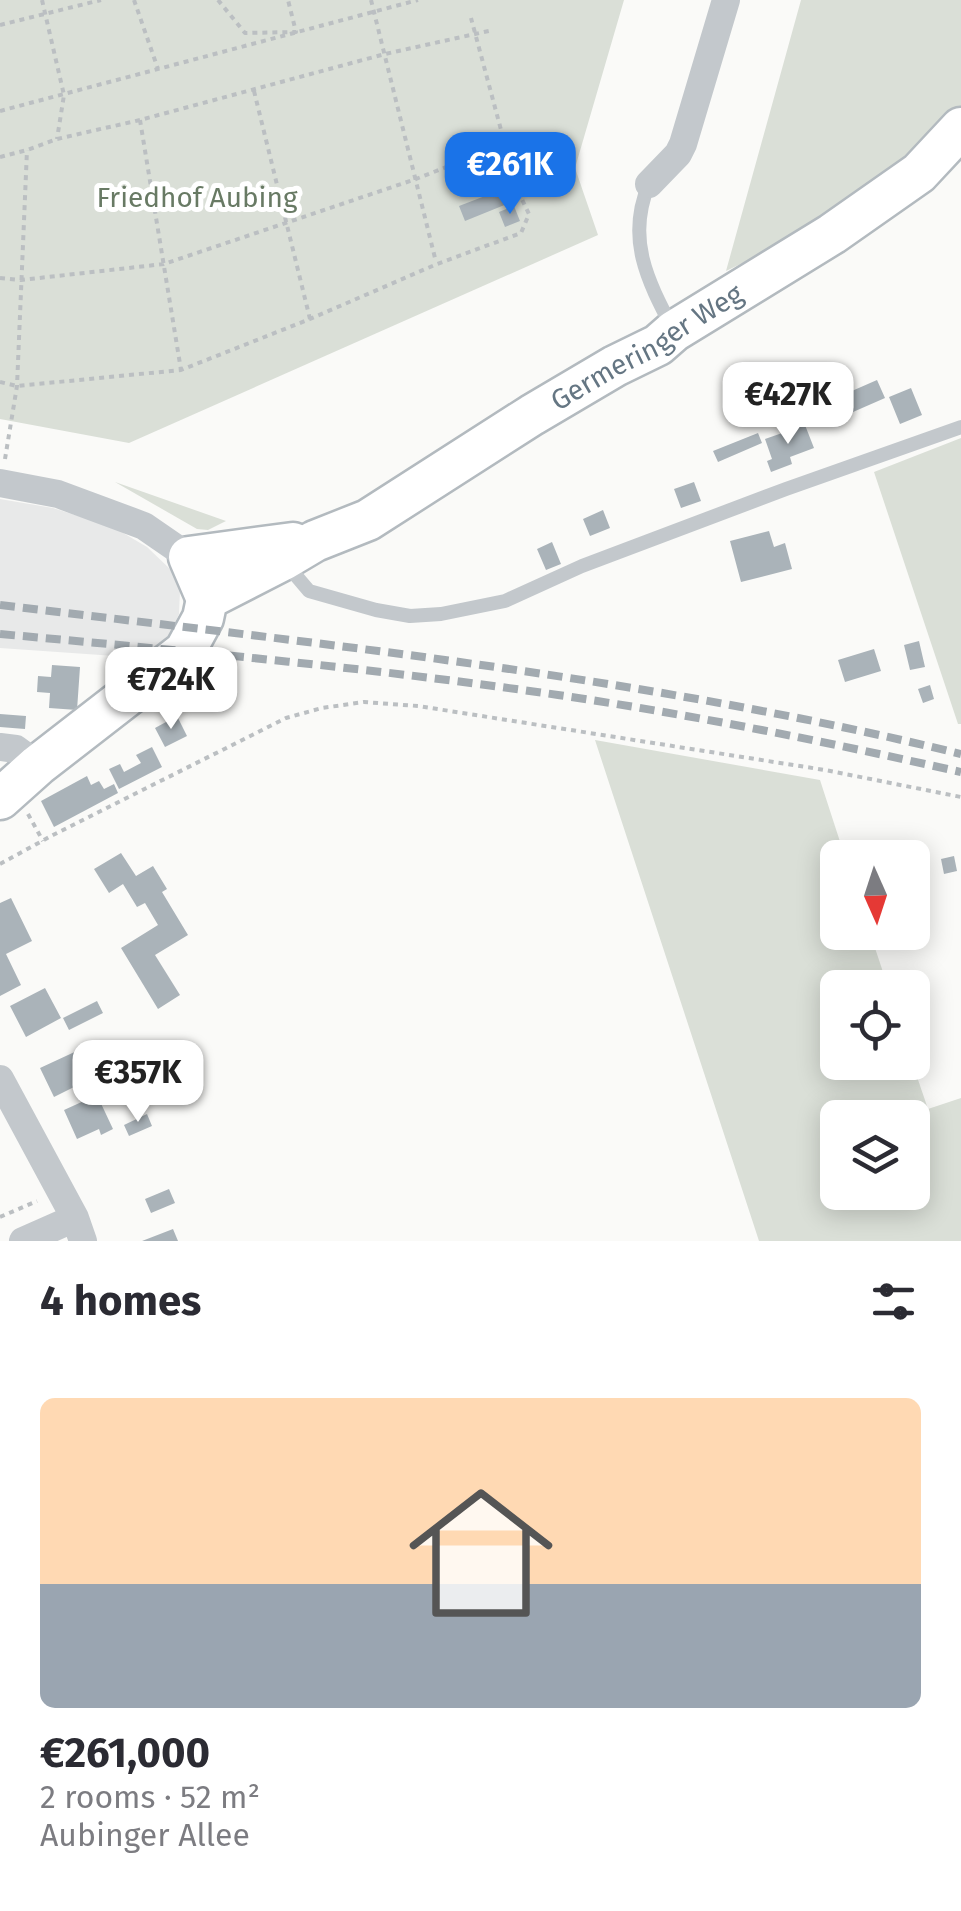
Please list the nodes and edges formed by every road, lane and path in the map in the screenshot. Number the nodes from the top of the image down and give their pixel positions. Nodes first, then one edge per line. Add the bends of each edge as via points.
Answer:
1 (42, 0) edge
2 (101, 0) edge
3 (134, 0) edge
4 (220, 0) edge
5 (288, 0) edge
6 (371, 0) edge
7 (418, 0) edge
8 (726, 0) edge
9 (374, 12) junction
10 (45, 14) junction
11 (471, 18) dead end
12 (0, 25) edge
13 (493, 30) dead end
14 (296, 32) junction
15 (475, 34) junction
16 (385, 54) junction
17 (158, 68) junction
18 (254, 88) junction
19 (64, 94) junction
20 (0, 112) edge
21 (140, 120) junction
22 (961, 128) edge
23 (523, 135) dead end
24 (57, 139) junction
25 (504, 141) junction
26 (498, 147) junction
27 (26, 150) junction
28 (0, 157) edge
29 (416, 178) junction
30 (649, 184) joint
31 (287, 222) junction
32 (164, 264) junction
33 (436, 264) junction
34 (0, 278) edge
35 (21, 280) junction
36 (310, 319) junction
37 (674, 331) junction
38 (182, 370) junction
39 (0, 382) edge
40 (17, 386) junction
41 (961, 427) edge
42 (1, 483) edge
43 (299, 550) junction
44 (189, 558) junction
45 (207, 599) junction
46 (0, 747) edge
47 (38, 765) junction
48 (961, 796) edge
49 (13, 804) edge
50 (44, 840) junction
51 (0, 864) edge
52 (0, 1079) edge
53 (50, 1195) dead end
54 (0, 1217) edge
55 (79, 1230) edge
56 (23, 1241) edge

1 - 10 path
2 - 10 path
3 - 17 path
4 - 14 path via 246,33
5 - 14 path
6 - 9 path
7 - 9 path
8 - 30 street via 684,144
9 - 14 path
9 - 16 path
10 - 12 path
10 - 19 path
11 - 15 path
13 - 15 path
14 - 17 path
15 - 16 path
15 - 25 path
16 - 18 path
16 - 29 path
17 - 19 path
18 - 21 path
18 - 31 path
19 - 20 path
19 - 24 path
21 - 24 path
21 - 32 path
22 - 37 street, Germeringer Weg via 890,194
23 - 25 path
24 - 27 path
25 - 26 path
26 - 29 path
26 - 33 path via 529,214 521,233
27 - 28 path
27 - 35 path
29 - 31 path
29 - 33 path
30 - 37 lane via 638,218 640,252
31 - 32 path
31 - 36 path
32 - 35 path
32 - 38 path
33 - 36 path
34 - 35 path
35 - 40 path
36 - 38 path
37 - 43 street, Germeringer Weg via 368,520
38 - 40 path
39 - 40 path
40 - 42 path
41 - 43 lane via 505,600 441,614 410,616 309,591
42 - 44 street via 58,494 144,526
43 - 44 street, Germeringer Weg via 246,548
43 - 45 street, Germeringer Weg
44 - 45 street
45 - 47 street via 185,651
46 - 47 street via 16,749
47 - 49 street
48 - 50 path via 648,741 364,702 286,718
49 - 50 path
50 - 51 path
52 - 55 street
53 - 54 path
55 - 56 street

